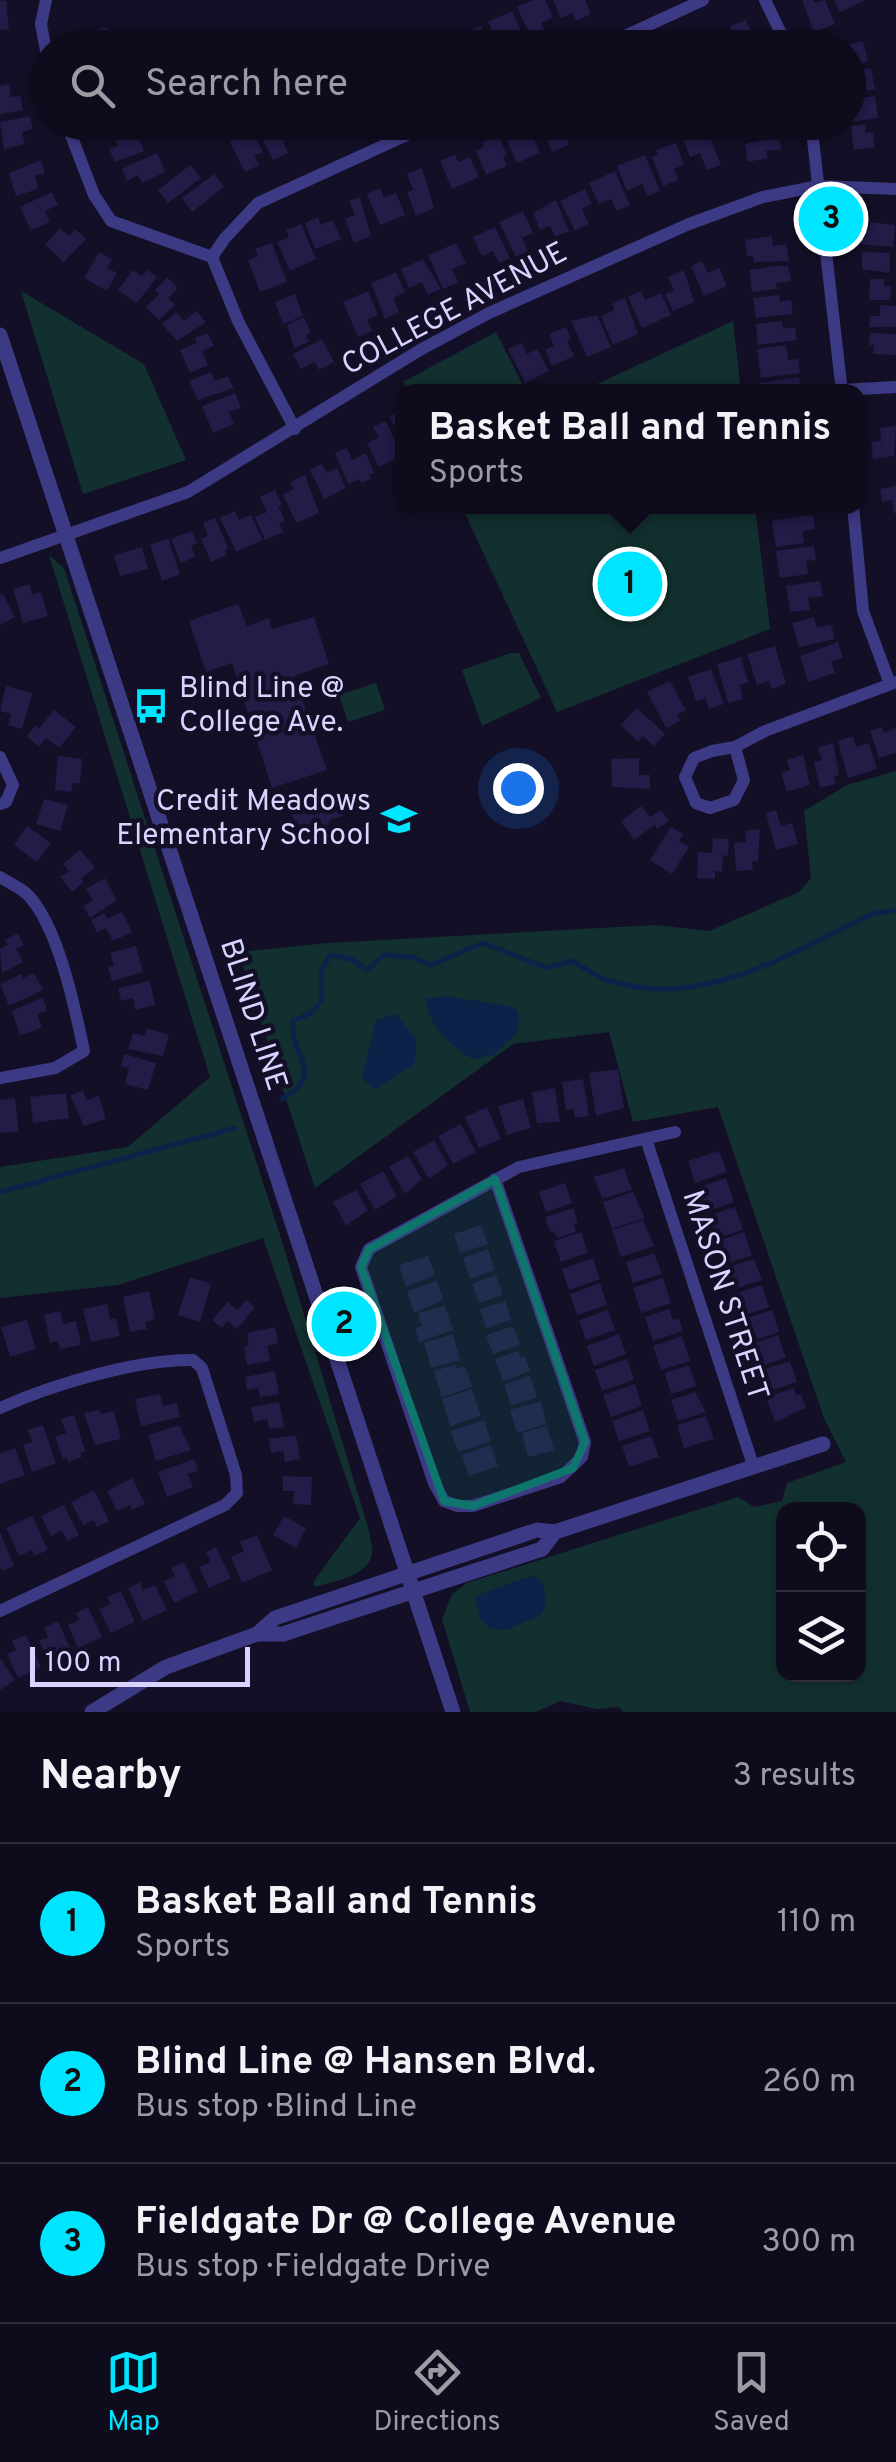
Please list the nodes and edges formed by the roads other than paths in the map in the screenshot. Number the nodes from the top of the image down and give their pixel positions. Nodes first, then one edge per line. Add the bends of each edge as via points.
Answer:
1 (46, 0) edge
2 (702, 0) edge
3 (765, 0) edge
4 (42, 30) edge
5 (638, 30) edge
6 (779, 30) edge
7 (73, 140) edge
8 (395, 140) edge
9 (813, 140) edge
10 (819, 186) junction
11 (896, 188) edge
12 (212, 258) junction
13 (0, 335) edge
14 (841, 384) edge
15 (896, 388) edge
16 (865, 390) edge
17 (296, 429) junction
18 (853, 514) edge
19 (64, 537) junction
20 (0, 558) edge
21 (893, 683) edge
22 (735, 747) junction
23 (0, 758) edge
24 (0, 804) edge
25 (0, 877) edge
26 (0, 1078) edge
27 (675, 1132) dead end
28 (646, 1138) junction
29 (495, 1179) junction
30 (0, 1408) edge
31 (823, 1444) dead end
32 (754, 1468) junction
33 (554, 1532) junction
34 (409, 1572) junction
35 (415, 1590) junction
36 (0, 1611) edge
37 (257, 1634) junction
38 (92, 1712) edge
39 (453, 1712) edge

1 - 4 street
2 - 5 street
3 - 6 street
7 - 12 street via 111,220
8 - 12 street via 258,203
9 - 10 street
10 - 11 street, COLLEGE AVENUE
10 - 14 street
10 - 17 street, COLLEGE AVENUE via 689,224 489,313 382,371
12 - 17 street
13 - 19 street, BLIND LINE
15 - 16 street
17 - 19 street, COLLEGE AVENUE via 188,492
18 - 21 street via 864,611
19 - 20 street, COLLEGE AVENUE
19 - 34 street, BLIND LINE
21 - 22 street
22 - 22 street via 712,750 688,766 685,778 696,803 710,808 734,800 744,780
23 - 24 street via 14,784
25 - 26 street via 36,905 68,976 84,1051 56,1068
27 - 28 street
28 - 29 street via 519,1167
28 - 32 street, MASON STREET
29 - 29 street via 584,1442 582,1457 561,1477 458,1506 444,1501 434,1483 361,1267 369,1249
30 - 36 street via 48,1387 194,1360 202,1368 238,1492 225,1505
31 - 32 street
32 - 33 street
33 - 34 street via 537,1530
33 - 35 street via 542,1550
34 - 35 street, BLIND LINE
34 - 37 street via 274,1618
35 - 37 street via 284,1634
35 - 39 street, BLIND LINE
37 - 38 street via 166,1667

